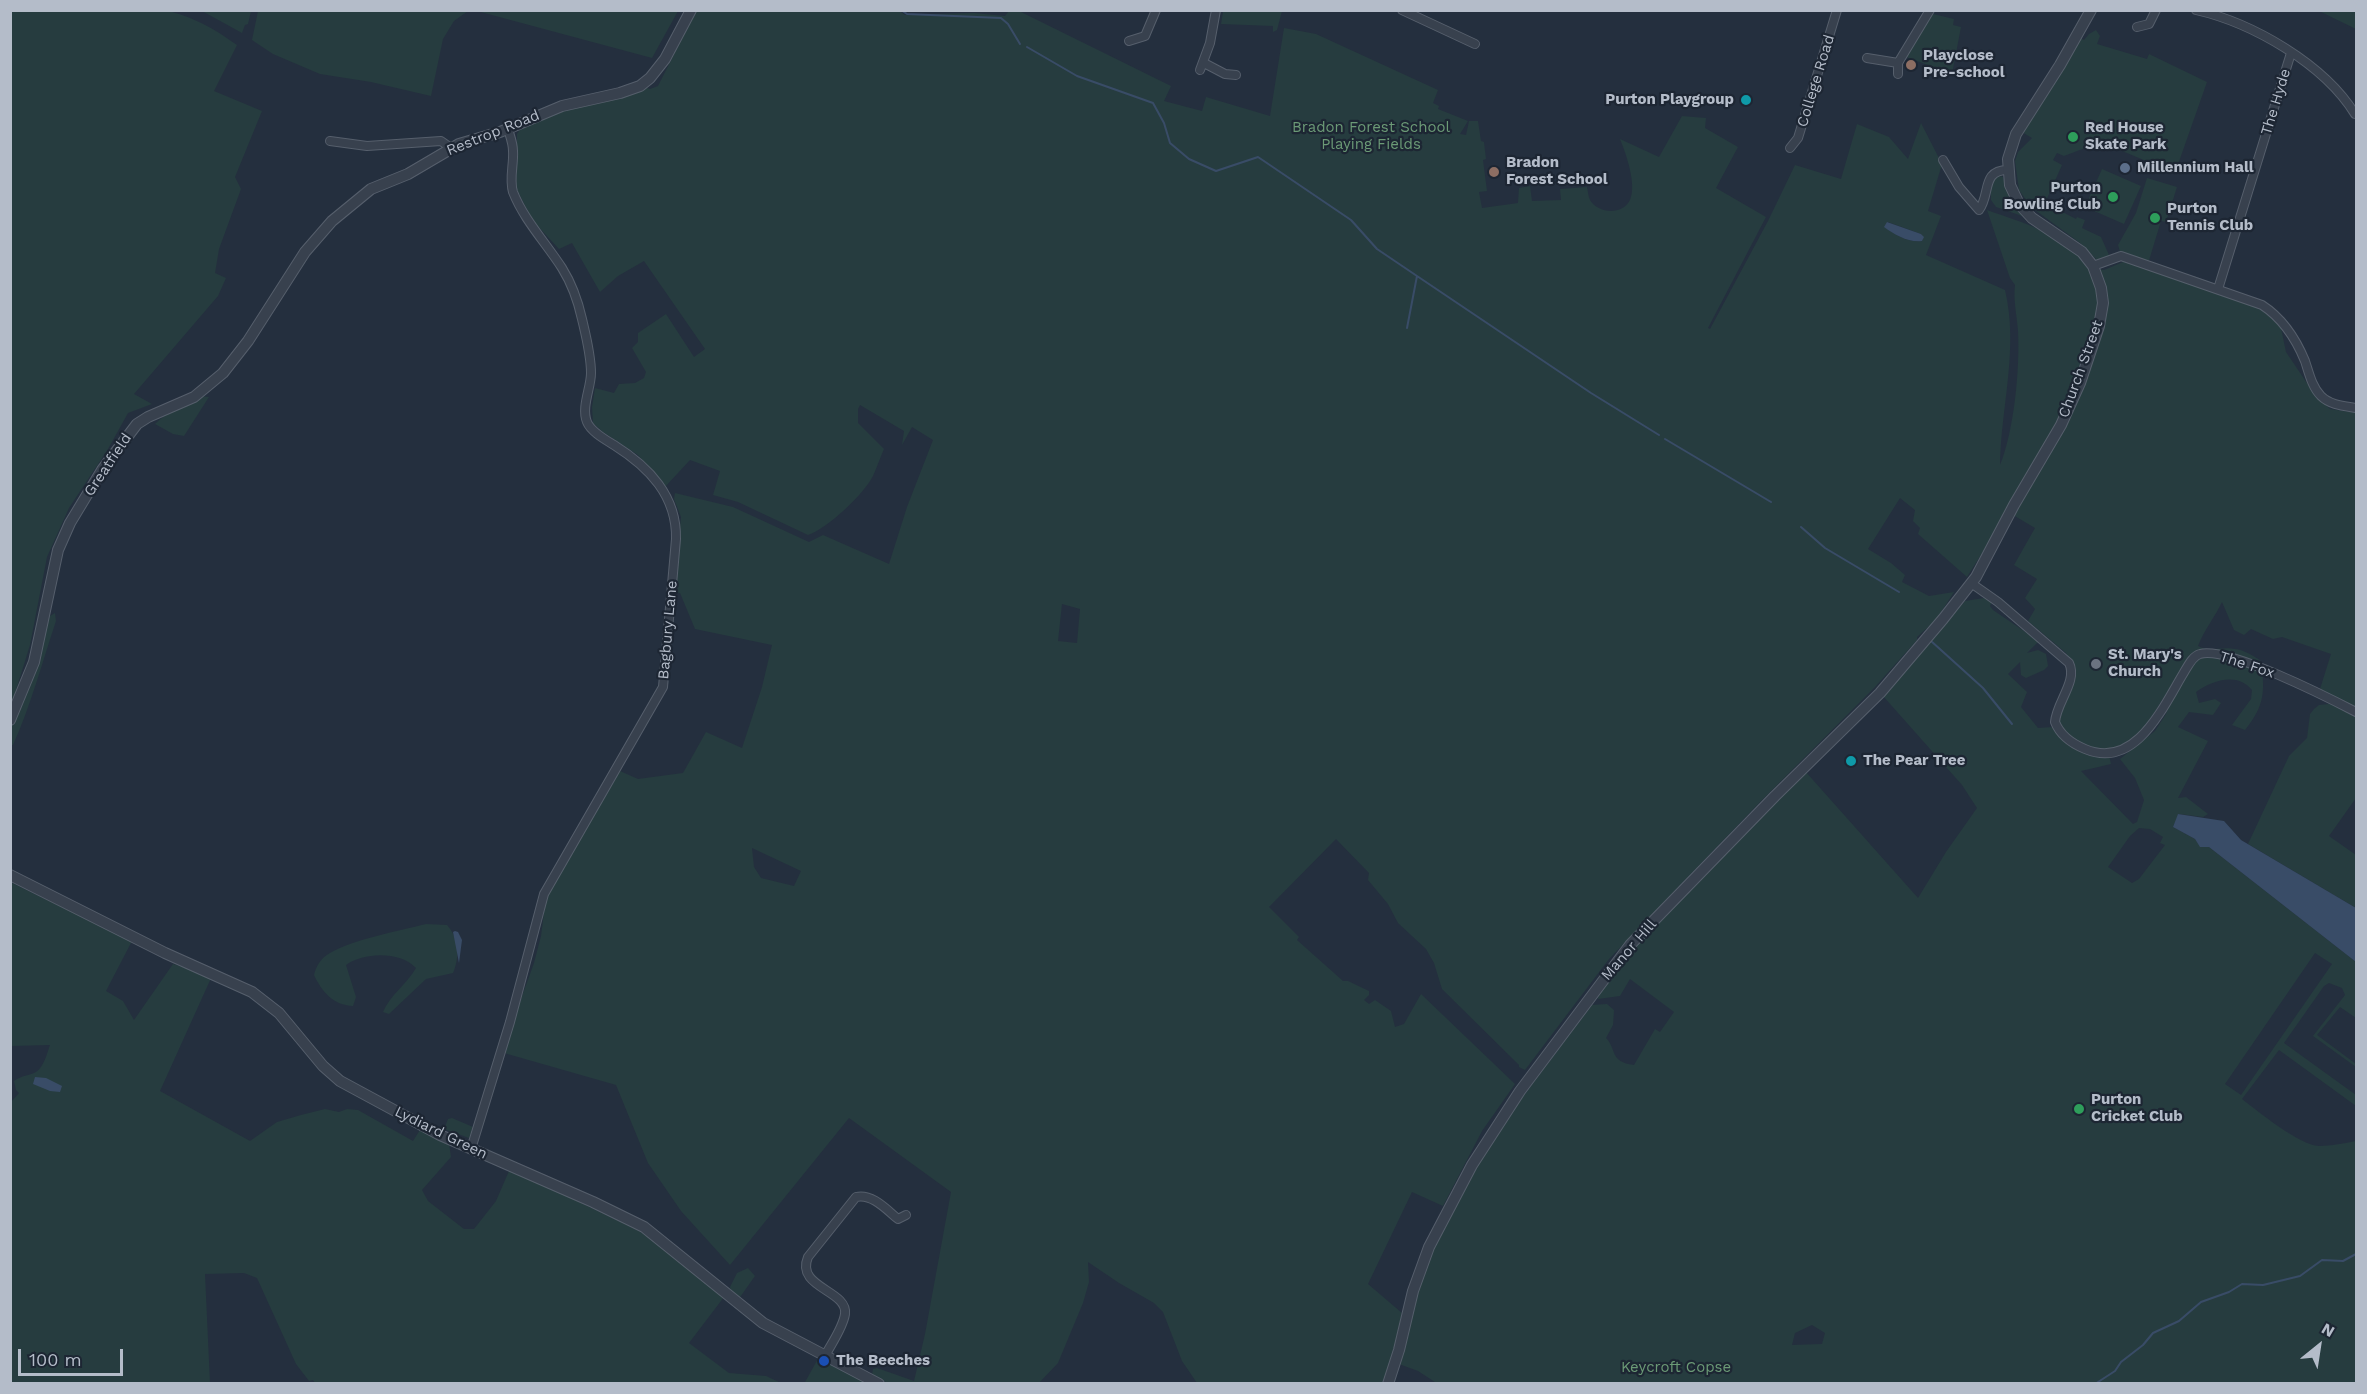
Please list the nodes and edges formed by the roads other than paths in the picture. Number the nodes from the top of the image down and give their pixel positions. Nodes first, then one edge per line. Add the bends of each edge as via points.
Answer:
1 (691, 10) edge
2 (1156, 10) edge
3 (1216, 10) edge
4 (1402, 10) edge
5 (1837, 10) edge
6 (1930, 10) edge
7 (2091, 10) edge
8 (2156, 10) edge
9 (2196, 10) edge
10 (2137, 27) dead end
11 (1129, 41) dead end
12 (1475, 44) dead end
13 (2291, 53) junction
14 (1867, 58) dead end
15 (1898, 63) junction
16 (1898, 74) dead end
17 (1236, 75) dead end
18 (2355, 114) dead end
19 (508, 129) junction
20 (330, 141) dead end
21 (451, 148) junction
22 (1790, 148) dead end
23 (1943, 160) dead end
24 (2008, 170) junction
25 (2093, 267) junction
26 (293, 269) joint
27 (2218, 289) junction
28 (2356, 408) edge
29 (1971, 583) junction
30 (2356, 712) edge
31 (10, 720) edge
32 (10, 875) edge
33 (471, 1149) junction
34 (900, 1220) dead end
35 (825, 1356) junction
36 (879, 1383) edge
37 (1388, 1383) edge

1 - 19 street, Restrop Road via 665,59 640,86 562,105
2 - 11 street via 1145,36
3 - 17 street via 1202,67
4 - 12 street
5 - 22 street, College Road via 1798,138
6 - 15 street
7 - 24 street, Church Street via 2014,138
8 - 10 street via 2149,24
9 - 13 street via 2252,32
13 - 18 street via 2327,80
13 - 27 street, The Hyde
14 - 15 street
15 - 16 street
19 - 21 street, Restrop Road
19 - 33 street, Bagbury Lane via 513,150 513,190 534,230 568,278 582,319 591,361 587,422 656,481 675,516 676,539 663,687 544,894
20 - 21 street via 367,146 441,141
21 - 26 street, Restrop Road via 360,197 324,229
23 - 24 street via 1979,210 1992,174
24 - 25 street, Church Street via 2013,195 2025,212 2077,247
25 - 27 street via 2121,256
25 - 29 street, Church Street via 2101,288 2102,310 2080,382 2061,425
26 - 31 street, Greatfield via 252,336 216,380 194,397 137,424 102,471 62,542 52,572 36,655
27 - 28 street via 2273,312 2299,347 2321,396
29 - 30 street, The Fox via 2069,663 2072,674 2055,722 2066,738 2090,751 2116,753 2135,741 2157,719 2188,666 2201,653 2242,661
29 - 37 street, Manor Hill via 1888,684 1630,945 1526,1082 1472,1165 1430,1247 1413,1291
32 - 33 street, Lydiard Green via 252,992 279,1013 334,1077
33 - 35 street, Lydiard Green via 644,1227 753,1316
34 - 35 street via 870,1198 856,1197 801,1268 845,1309
35 - 36 street, Lydiard Green

